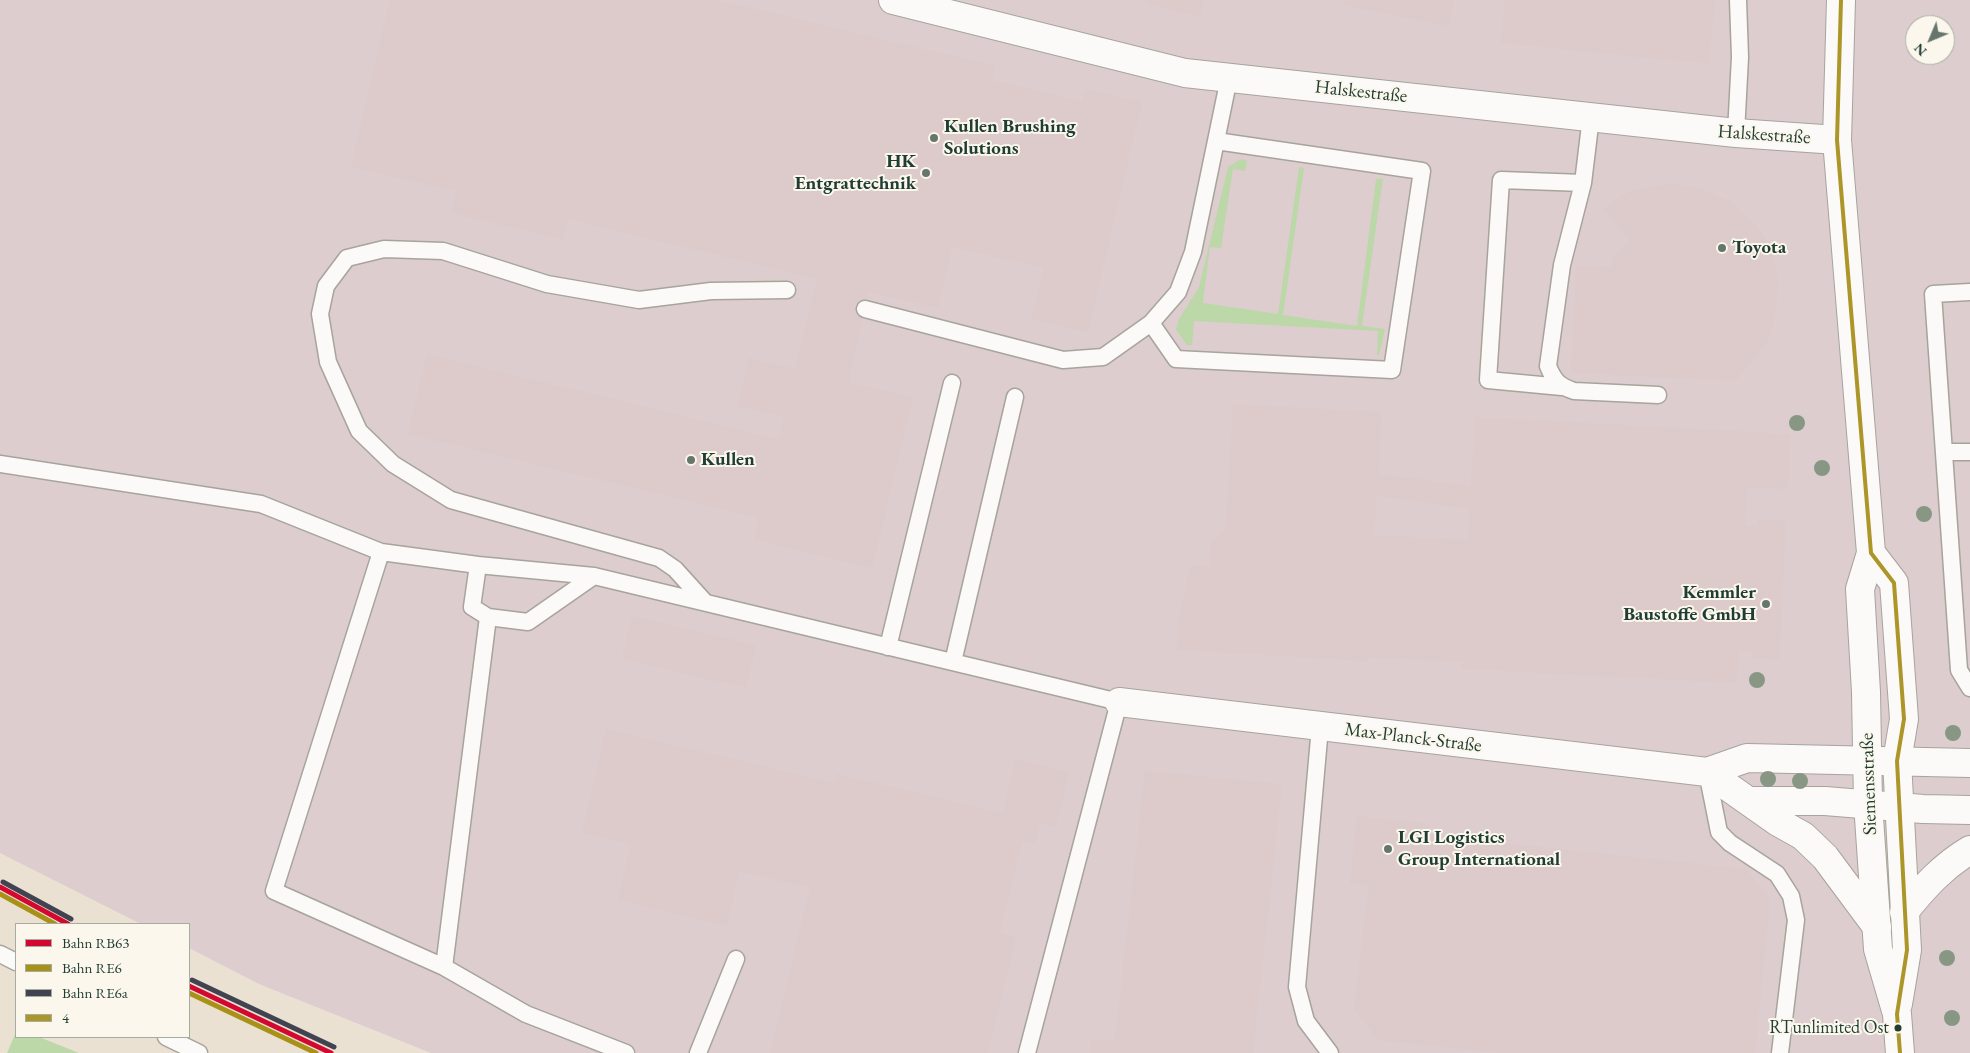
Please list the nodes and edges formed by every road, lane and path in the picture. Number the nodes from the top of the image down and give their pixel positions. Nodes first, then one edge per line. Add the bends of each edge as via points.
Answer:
1 (893, 0) edge
2 (1738, 0) edge
3 (1841, 0) edge
4 (1229, 78) junction
5 (1591, 117) junction
6 (1736, 133) junction
7 (1216, 140) junction
8 (1837, 140) junction
9 (1583, 183) junction
10 (786, 290) dead end
11 (1970, 292) edge
12 (865, 309) dead end
13 (1151, 324) junction
14 (952, 383) dead end
15 (1562, 387) junction
16 (1658, 395) dead end
17 (1014, 397) dead end
18 (1945, 452) junction
19 (1970, 452) edge
20 (0, 464) edge
21 (381, 552) junction
22 (1871, 554) junction
23 (478, 565) junction
24 (594, 576) junction
25 (704, 601) junction
26 (488, 617) junction
27 (888, 647) junction
28 (953, 662) junction
29 (1970, 688) edge
30 (1120, 702) junction
31 (1320, 727) junction
32 (1868, 760) junction
33 (1897, 761) junction
34 (1969, 764) edge
35 (1707, 772) junction
36 (1750, 801) junction
37 (1868, 803) junction
38 (1899, 806) junction
39 (1970, 810) edge
40 (1970, 850) edge
41 (1904, 912) junction
42 (1877, 927) junction
43 (0, 954) edge
44 (736, 958) dead end
45 (15, 962) edge
46 (444, 967) junction
47 (1897, 1014) junction
48 (168, 1038) edge
49 (199, 1053) edge
50 (626, 1053) edge
51 (698, 1053) edge
52 (1027, 1053) edge
53 (1330, 1053) edge
54 (1780, 1053) edge
55 (1900, 1053) edge

1 - 4 street, Halskestraße via 1185,73
2 - 6 lane via 1740,57
3 - 8 street, Siemensstraße
4 - 5 street, Halskestraße
4 - 7 lane
5 - 6 street, Halskestraße
5 - 9 lane
6 - 8 street, Halskestraße
7 - 13 lane via 1193,252 1178,292
7 - 13 lane via 1422,171 1392,370 1176,359
8 - 22 street, Siemensstraße
9 - 15 lane via 1562,265 1548,366
9 - 15 lane via 1501,180 1488,380
10 - 25 lane via 711,291 639,300 547,284 443,251 384,248 347,258 326,286 320,314 328,362 359,431 393,464 452,500 658,558 675,569
11 - 18 lane via 1933,294
12 - 13 lane via 1063,360 1104,357
14 - 27 lane
15 - 16 lane via 1574,391
17 - 28 lane
18 - 19 lane
18 - 29 lane via 1958,670
20 - 21 lane via 261,504
21 - 23 lane
21 - 46 lane via 274,891
22 - 32 street, Siemensstraße via 1860,589
22 - 33 street, Siemensstraße via 1894,583 1904,719
23 - 24 lane
23 - 26 lane via 472,607
24 - 25 lane
24 - 26 lane via 528,622
25 - 27 lane
26 - 46 lane
27 - 28 lane
28 - 30 lane
30 - 31 street, Max-Planck-Straße
30 - 52 lane
31 - 35 street, Max-Planck-Straße
31 - 53 lane via 1297,987 1306,1021
32 - 33 street, Max-Planck-Straße
32 - 35 street, Max-Planck-Straße via 1747,758
32 - 37 street, Siemensstraße
33 - 34 street, Max-Planck-Straße
33 - 38 street, Siemensstraße
35 - 36 street, Max-Planck-Straße
35 - 54 lane via 1719,832 1777,874 1791,896 1796,920
36 - 37 street
36 - 42 street, Max-Planck-Straße via 1803,836 1825,857
37 - 38 street
37 - 42 street, Siemensstraße
38 - 39 street
38 - 41 street, Siemensstraße
40 - 41 street via 1928,881
41 - 47 street, Siemensstraße via 1907,950
42 - 47 street, Siemensstraße via 1878,950
43 - 45 lane
44 - 51 lane
46 - 50 lane via 526,1014
47 - 55 street, Siemensstraße
48 - 49 lane

